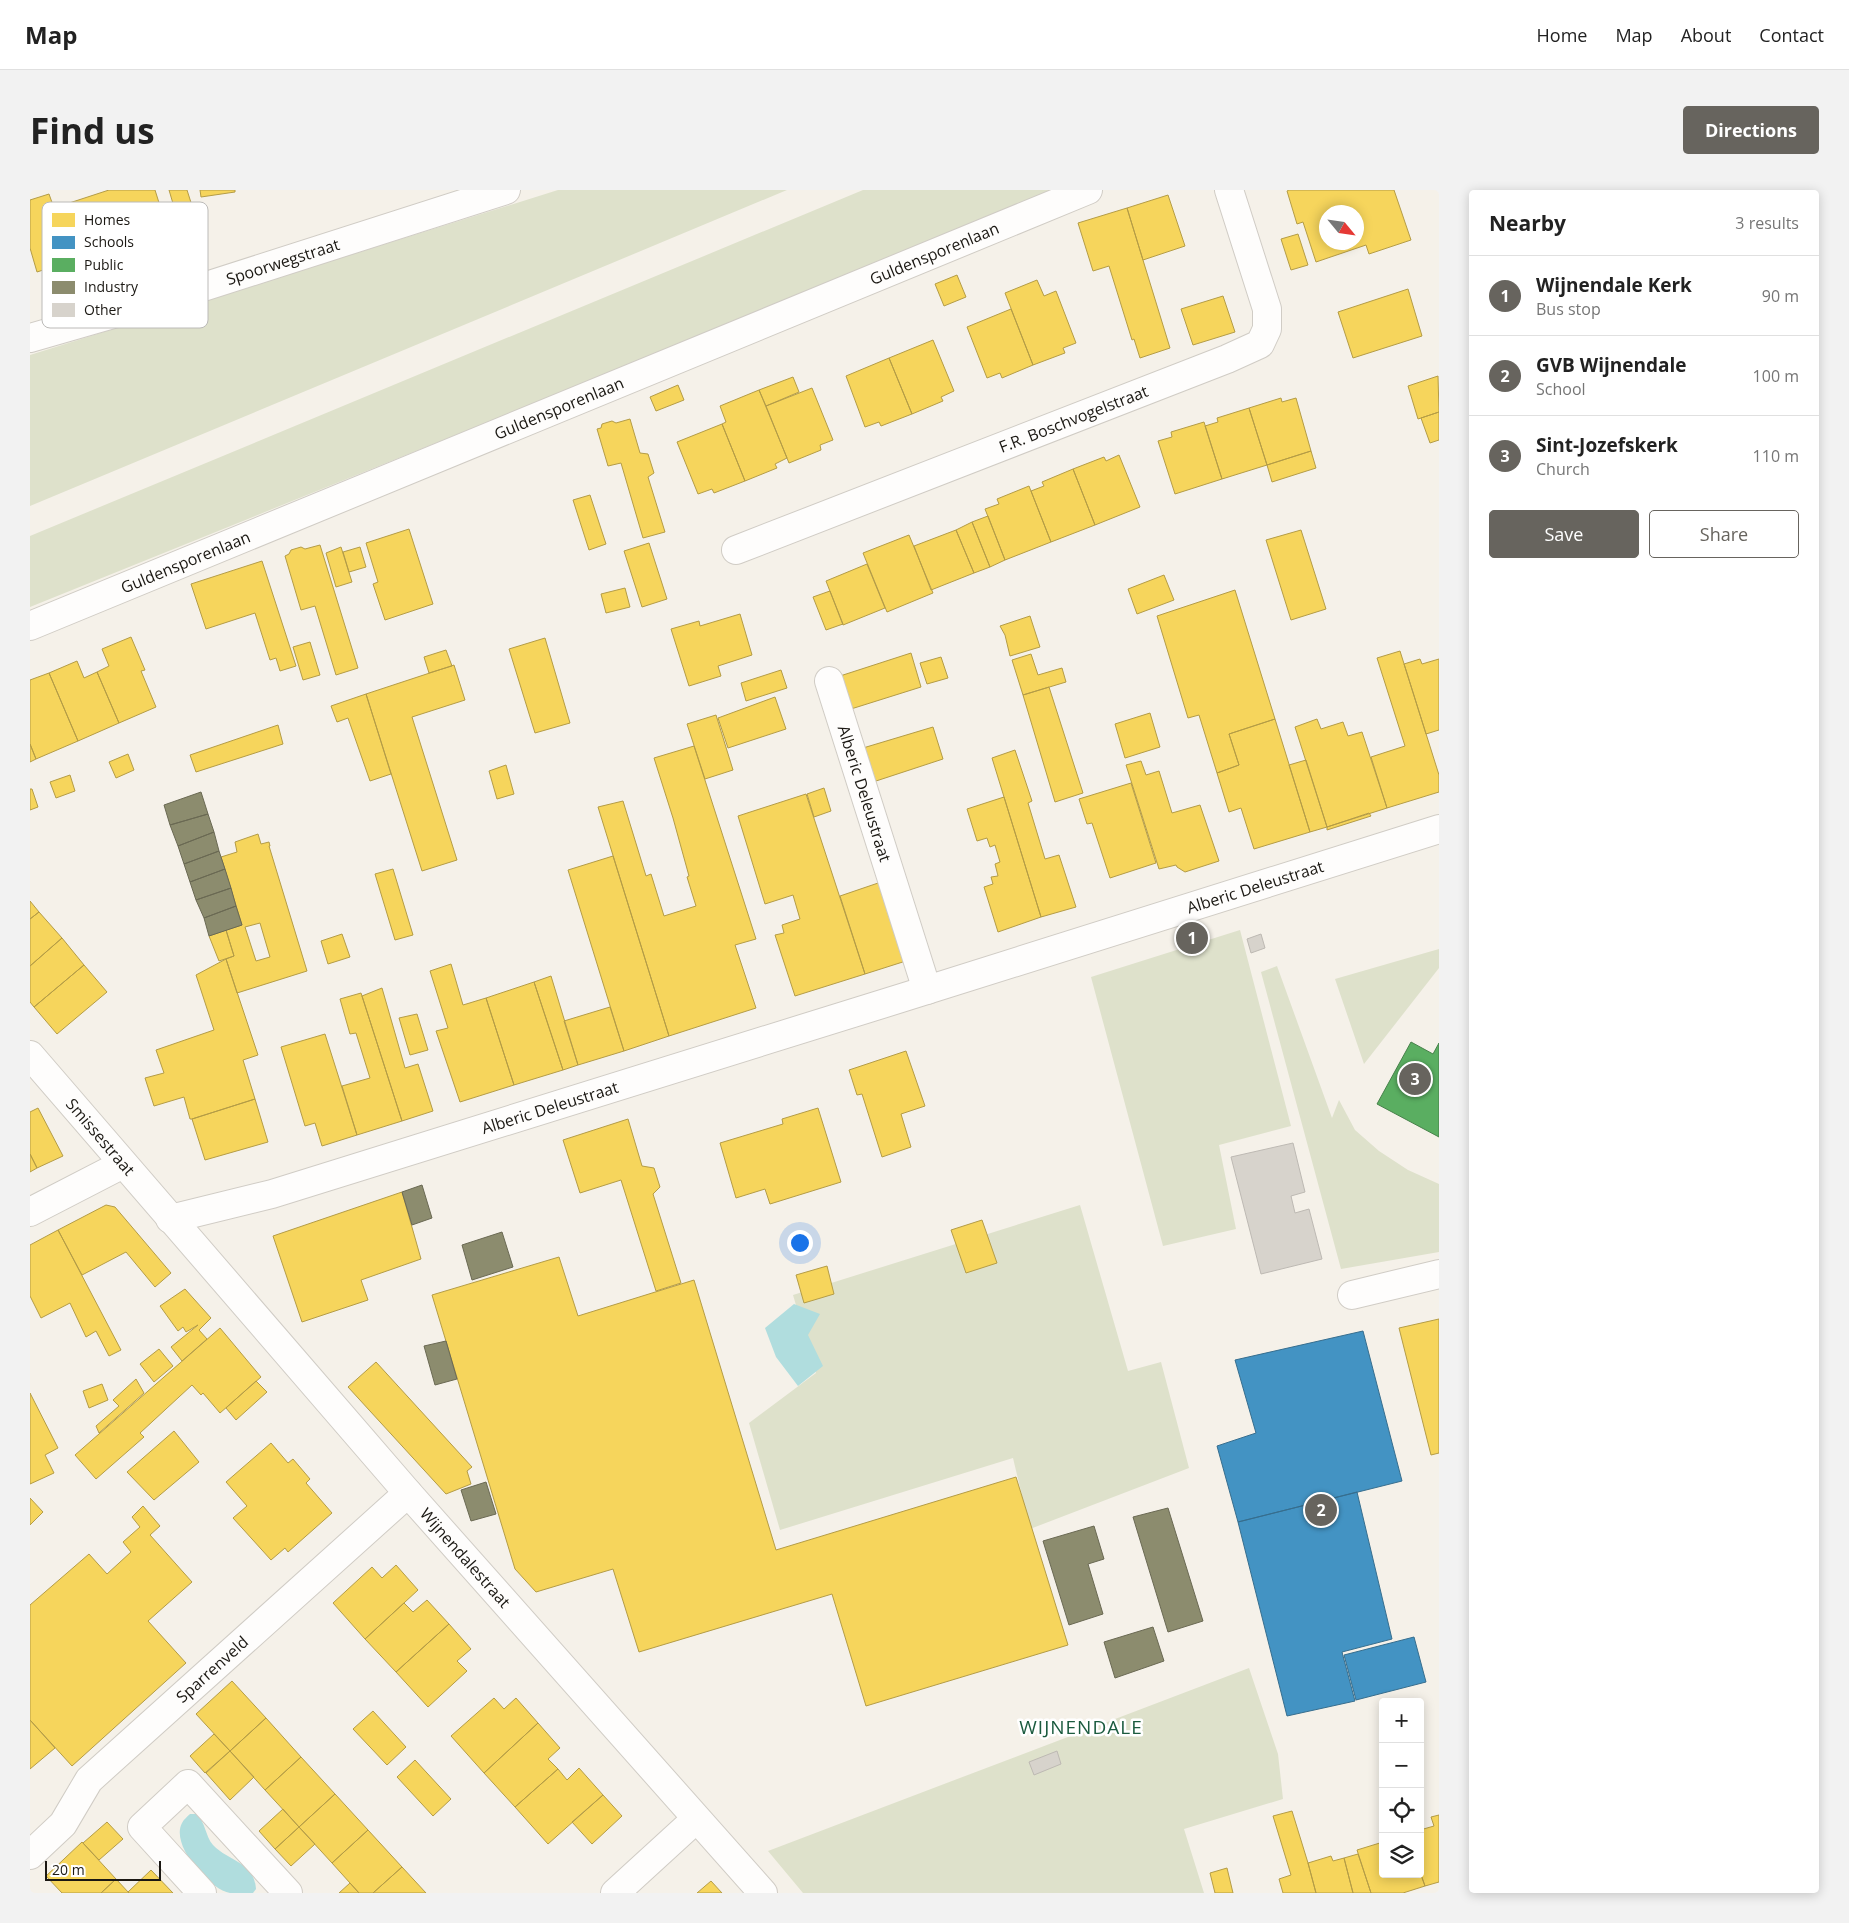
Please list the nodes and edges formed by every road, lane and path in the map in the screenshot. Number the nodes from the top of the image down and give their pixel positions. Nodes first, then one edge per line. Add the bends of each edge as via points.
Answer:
1 (1088, 190) edge
2 (1229, 190) edge
3 (499, 191) edge
4 (208, 285) edge
5 (65, 328) edge
6 (30, 338) edge
7 (736, 550) dead end
8 (30, 626) edge
9 (829, 681) dead end
10 (1439, 829) edge
11 (927, 990) junction
12 (30, 1054) edge
13 (123, 1164) junction
14 (30, 1212) edge
15 (170, 1219) junction
16 (1439, 1274) edge
17 (1352, 1295) dead end
18 (408, 1493) junction
19 (696, 1819) junction
20 (30, 1855) edge
21 (202, 1893) edge
22 (288, 1893) edge
23 (615, 1893) edge
24 (763, 1893) edge

1 - 8 street, Guldensporenlaan
2 - 7 street, F.R. Boschvogelstraat via 1267,309 1266,329 1260,344
3 - 4 street, Spoorwegstraat
5 - 6 street, Spoorwegstraat
9 - 11 street, Alberic Deleustraat
10 - 11 street, Alberic Deleustraat
11 - 15 street, Alberic Deleustraat via 272,1194
12 - 13 street, Smissestraat
13 - 14 street
13 - 15 street, Smissestraat
15 - 18 street, Wijnendalestraat
16 - 17 street
18 - 19 street, Wijnendalestraat
18 - 20 street, Sparrenveld via 89,1780 63,1824
19 - 23 street
19 - 24 street, Wijnendalestraat
21 - 22 street via 142,1826 188,1784

